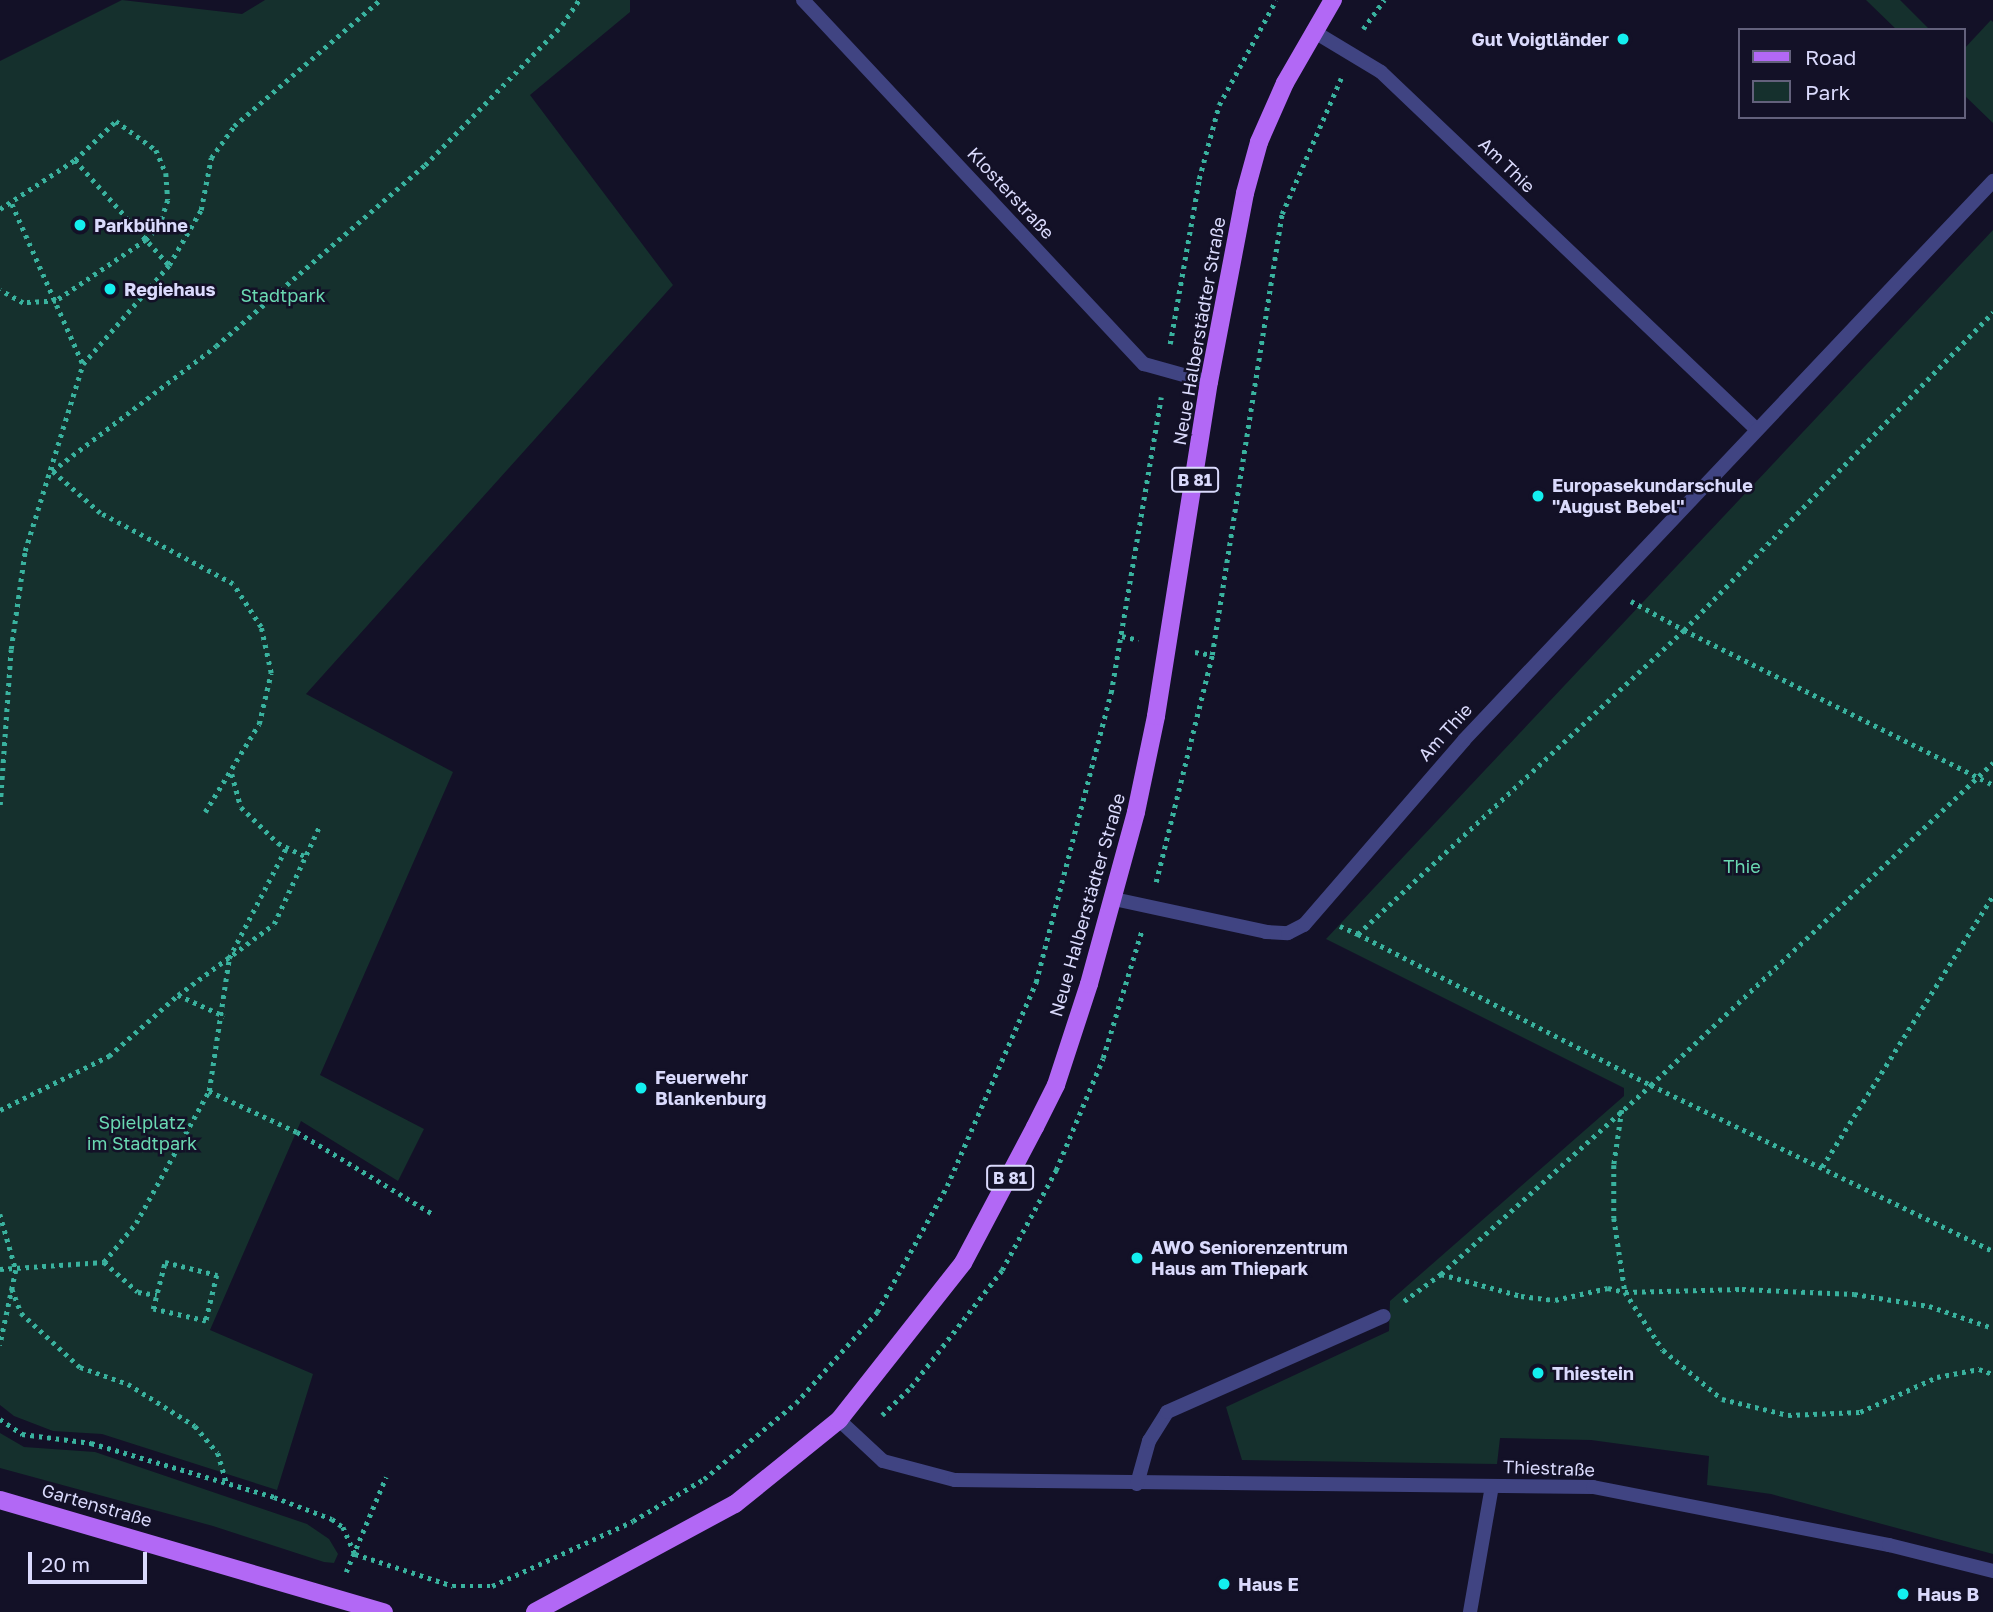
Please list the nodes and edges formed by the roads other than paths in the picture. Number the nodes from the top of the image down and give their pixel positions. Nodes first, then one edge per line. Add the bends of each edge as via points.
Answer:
1 (803, 0) edge
2 (1333, 0) edge
3 (1313, 31) junction
4 (1993, 181) edge
5 (1209, 382) junction
6 (1755, 428) junction
7 (1114, 899) junction
8 (1384, 1316) road end
9 (839, 1420) junction
10 (1138, 1484) junction
11 (1492, 1486) junction
12 (0, 1500) edge
13 (1993, 1571) edge
14 (384, 1612) edge
15 (534, 1612) edge
16 (1471, 1612) edge

1 - 5 street, Klosterstraße via 1144,363
2 - 3 main road, Neue Halberstädter Straße / B 81
3 - 5 main road, Neue Halberstädter Straße / B 81 via 1258,146 1233,247
3 - 6 street, Am Thie via 1381,72
4 - 6 street, Am Thie
5 - 7 main road, Neue Halberstädter Straße / B 81 via 1156,716
6 - 7 street, Am Thie via 1464,740 1313,913 1288,933
7 - 9 main road, Neue Halberstädter Straße / B 81 via 1056,1085 999,1201 963,1263 918,1325
8 - 10 street via 1167,1412 1149,1441
9 - 10 street, Thiestraße via 883,1461 955,1480
9 - 15 main road, Neue Halberstädter Straße / B 81 via 735,1504
10 - 11 street, Thiestraße
11 - 13 street, Thiestraße via 1594,1487 1889,1545
11 - 16 street
12 - 14 main road, Gartenstraße

